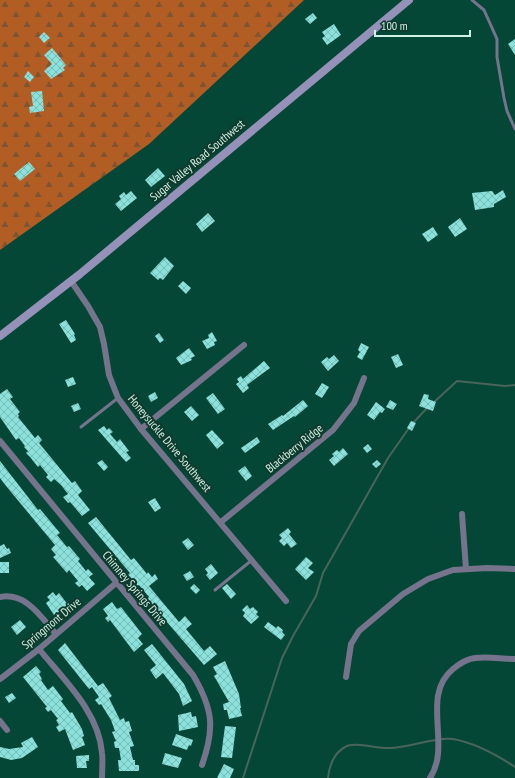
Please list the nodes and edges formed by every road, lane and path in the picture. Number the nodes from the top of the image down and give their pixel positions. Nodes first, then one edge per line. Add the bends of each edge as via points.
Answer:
1 (408, 0) edge
2 (472, 0) edge
3 (515, 129) edge
4 (71, 281) junction
5 (0, 336) edge
6 (244, 345) dead end
7 (364, 378) dead end
8 (118, 398) junction
9 (81, 427) dead end
10 (141, 429) junction
11 (0, 442) edge
12 (462, 514) dead end
13 (221, 522) junction
14 (252, 560) junction
15 (466, 569) junction
16 (515, 570) edge
17 (116, 583) junction
18 (215, 590) dead end
19 (0, 597) edge
20 (286, 601) dead end
21 (56, 634) junction
22 (39, 649) junction
23 (515, 659) edge
24 (346, 677) dead end
25 (0, 679) edge
26 (0, 721) edge
27 (7, 730) dead end
28 (202, 765) dead end
29 (102, 778) edge
30 (430, 778) edge

1 - 4 street, Sugar Valley Road Southwest
2 - 3 lane via 484,10 497,39 497,57 504,98
4 - 5 street, Sugar Valley Road Southwest
4 - 8 street, Honeysuckle Drive Southwest via 100,327 109,375
6 - 10 street
7 - 13 street, Blackberry Ridge via 354,403 333,430
8 - 9 lane
8 - 10 street, Honeysuckle Drive Southwest
10 - 13 street, Honeysuckle Drive Southwest
11 - 17 street, Chimney Springs Drive
12 - 15 street
13 - 14 street, Honeysuckle Drive Southwest
14 - 18 lane
14 - 20 street, Honeysuckle Drive Southwest
15 - 16 street
15 - 24 street via 453,570 428,579 373,618 350,644
17 - 21 street, Springmont Drive
17 - 28 street, Chimney Springs Drive via 193,675 202,691 209,709 210,734
19 - 21 street via 20,598 28,603
21 - 22 street, Springmont Drive
22 - 25 street, Springmont Drive
22 - 29 street via 88,712 102,753
23 - 30 street via 475,658 462,662 446,675 440,684 438,696 440,753 436,770
26 - 27 street

